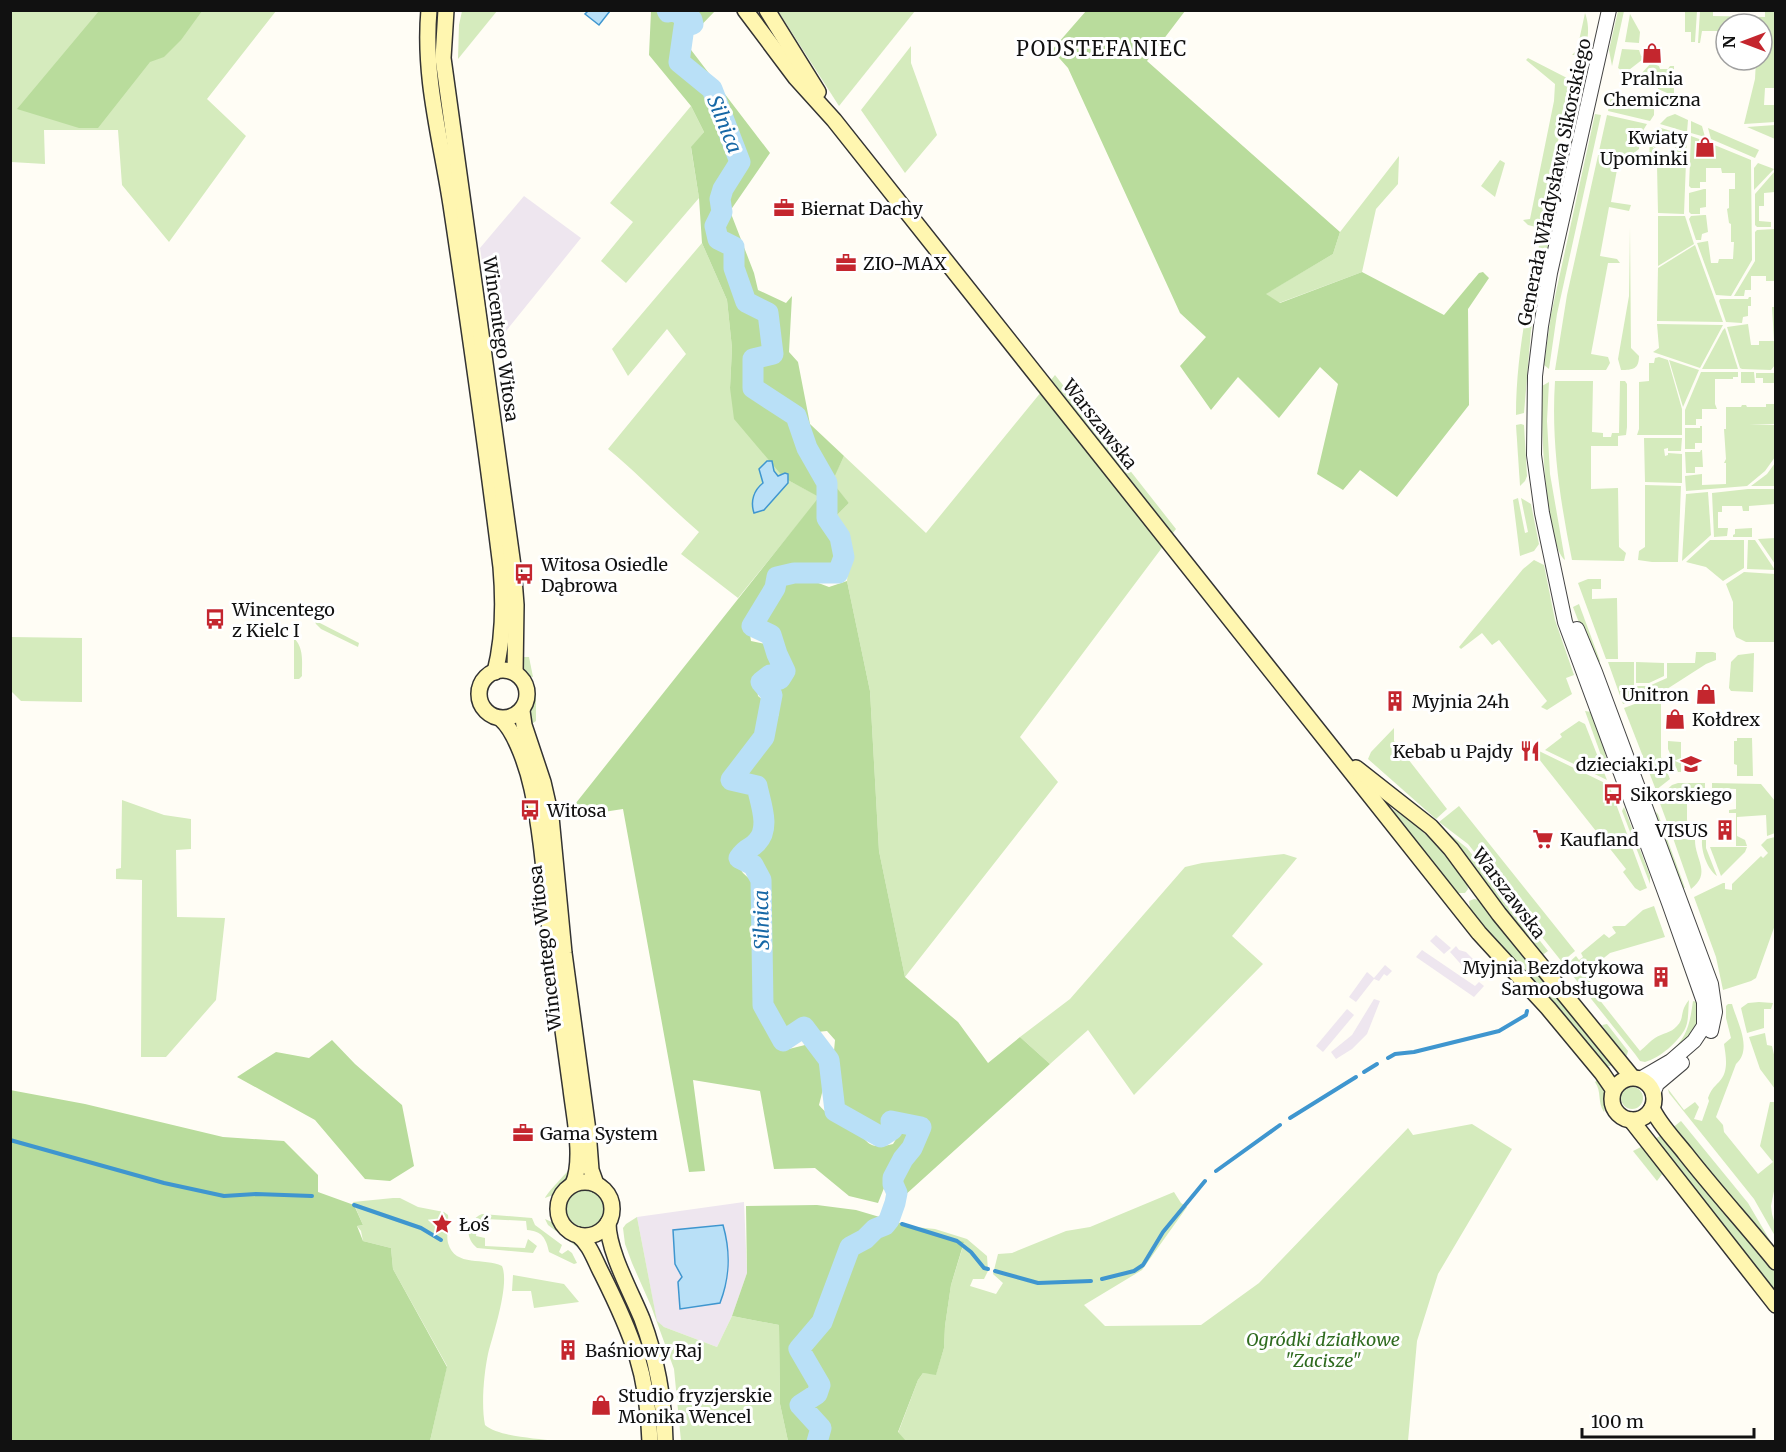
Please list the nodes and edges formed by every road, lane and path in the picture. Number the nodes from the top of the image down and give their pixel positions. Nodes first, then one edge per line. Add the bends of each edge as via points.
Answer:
1 (429, 10) edge
2 (446, 10) edge
3 (745, 10) edge
4 (767, 10) edge
5 (1609, 10) edge
6 (834, 120) junction
7 (1555, 576) junction
8 (495, 672) junction
9 (515, 673) junction
10 (522, 711) junction
11 (501, 719) junction
12 (1335, 752) junction
13 (1480, 888) junction
14 (1459, 908) junction
15 (1636, 1078) junction
16 (1613, 1089) junction
17 (1653, 1101) junction
18 (1631, 1120) junction
19 (573, 1184) junction
20 (596, 1184) junction
21 (608, 1223) junction
22 (578, 1235) junction
23 (1776, 1262) edge
24 (1776, 1305) edge
25 (650, 1442) edge
26 (665, 1442) edge

1 - 8 main road, Wincentego Witosa via 427,50 432,104 451,203 502,577 502,636
2 - 9 main road, Wincentego Witosa via 443,58 513,566
3 - 6 main road, Warszawska via 796,78
4 - 6 main road, Warszawska
5 - 7 street, Generała Władysława Sikorskiego via 1550,273 1535,376 1534,455
6 - 12 main road, Warszawska
7 - 15 street, Generała Władysława Sikorskiego via 1565,622 1704,1002 1704,1026 1694,1041 1671,1061
7 - 17 street, Generała Władysława Sikorskiego via 1595,672 1712,990 1715,1012 1711,1031 1699,1049 1657,1084
8 - 9 main road
8 - 11 main road via 482,683 479,698 486,711
9 - 10 main road via 527,688
10 - 11 main road
10 - 20 main road, Wincentego Witosa via 551,817 564,953 591,1170
11 - 19 main road, Wincentego Witosa via 519,749 538,818 576,1132 577,1169
12 - 13 main road, Warszawska via 1431,827
12 - 14 main road, Warszawska
13 - 14 main road
13 - 15 main road, Warszawska via 1568,1001
14 - 16 main road, Warszawska via 1555,1016
15 - 16 main road via 1620,1081
15 - 17 main road via 1650,1086
16 - 18 main road via 1613,1108 1622,1118
17 - 18 main road via 1643,1117
17 - 23 main road via 1665,1128
18 - 24 main road
19 - 20 main road
19 - 22 main road via 563,1193 558,1209 565,1227
20 - 21 main road via 611,1200
21 - 22 main road via 595,1234
21 - 26 main road via 614,1252 652,1351 663,1400
22 - 25 main road via 589,1248 635,1346 644,1383

